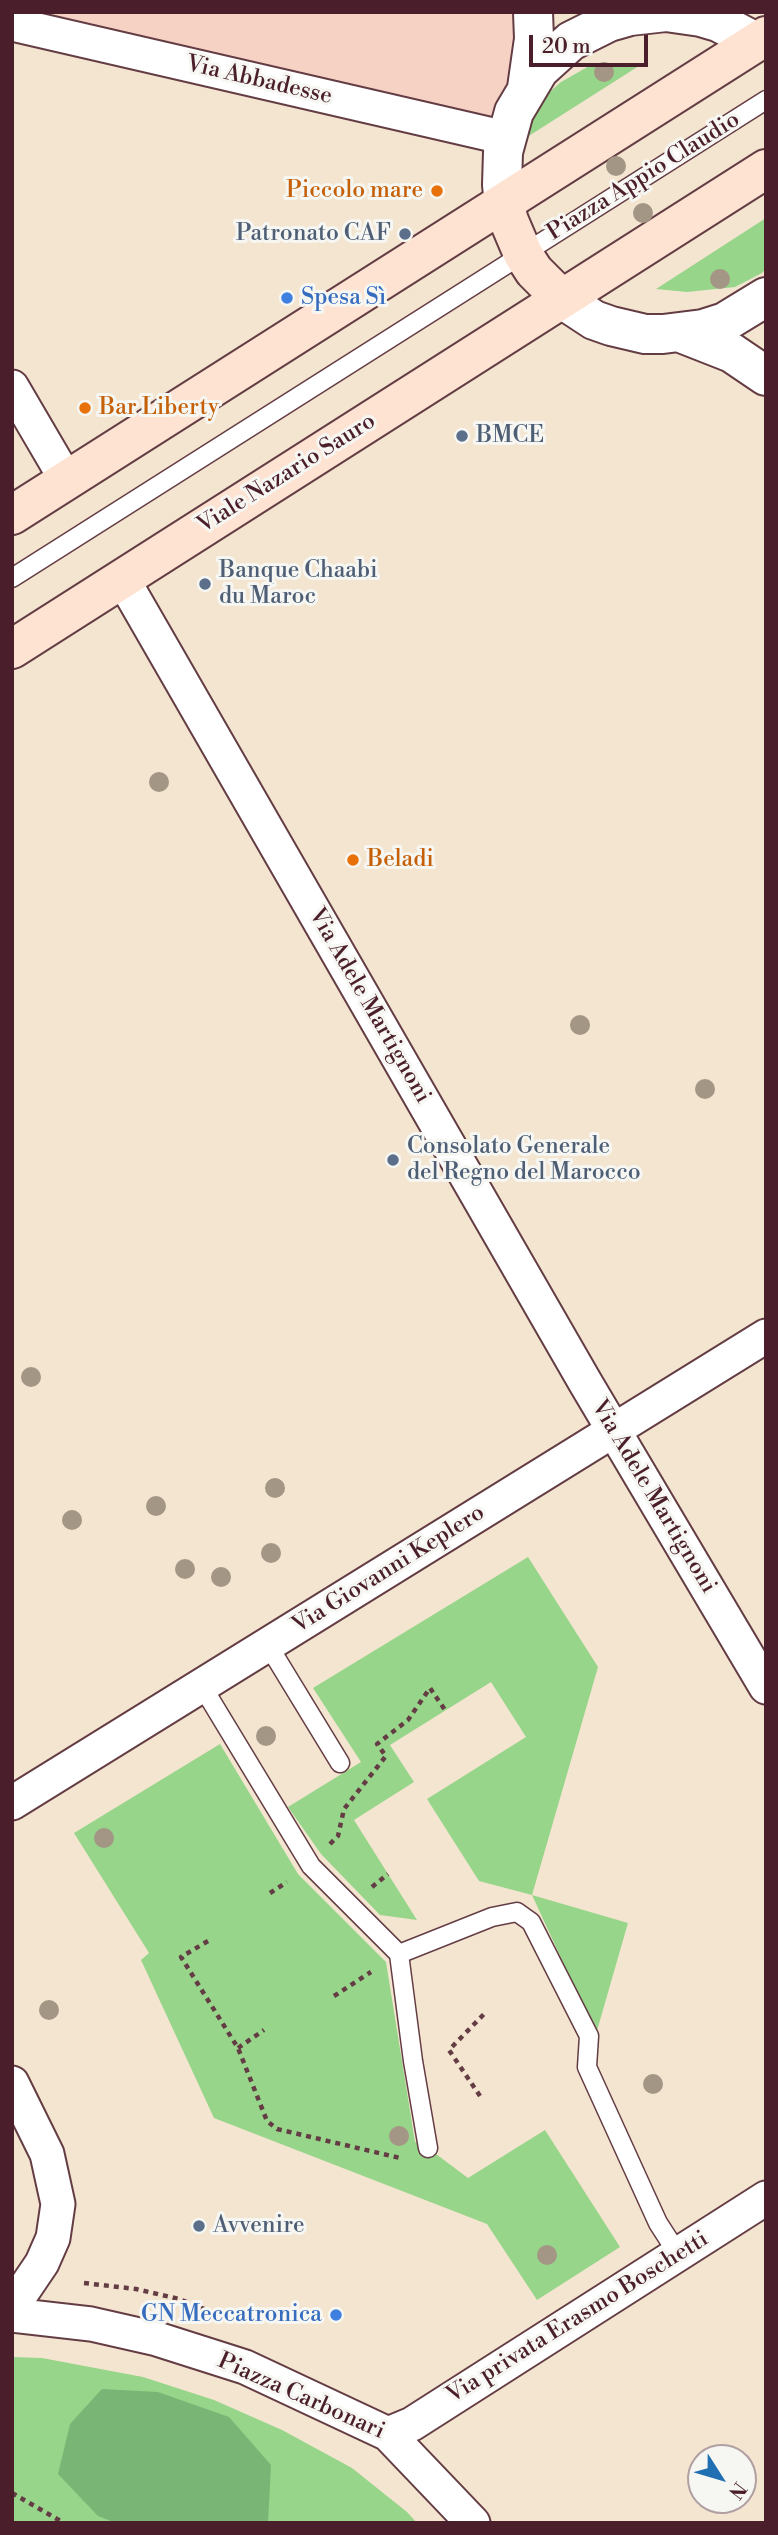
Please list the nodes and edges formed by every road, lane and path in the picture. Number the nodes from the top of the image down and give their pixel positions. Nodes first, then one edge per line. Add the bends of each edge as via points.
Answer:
1 (533, 12) edge
2 (620, 14) edge
3 (12, 24) edge
4 (763, 43) edge
5 (527, 88) junction
6 (766, 100) edge
7 (506, 138) junction
8 (766, 169) edge
9 (504, 203) junction
10 (523, 254) junction
11 (766, 297) edge
12 (562, 299) junction
13 (681, 333) junction
14 (766, 376) edge
15 (12, 387) edge
16 (67, 481) junction
17 (12, 515) edge
18 (12, 578) edge
19 (122, 579) junction
20 (12, 649) edge
21 (766, 1336) edge
22 (614, 1431) junction
23 (268, 1645) junction
24 (202, 1686) junction
25 (766, 1687) edge
26 (445, 1710) dead end
27 (340, 1763) dead end
28 (12, 1803) edge
29 (311, 1866) junction
30 (270, 1893) dead end
31 (208, 1941) dead end
32 (399, 1954) junction
33 (334, 1996) dead end
34 (487, 2011) dead end
35 (264, 2030) dead end
36 (238, 2048) junction
37 (12, 2083) edge
38 (480, 2096) dead end
39 (428, 2148) joint
40 (766, 2198) edge
41 (678, 2254) junction
42 (12, 2301) edge
43 (12, 2315) edge
44 (388, 2434) junction
45 (12, 2493) edge
46 (64, 2523) edge
47 (474, 2523) edge

1 - 5 street
2 - 4 street, Piazza Appio Claudio via 666,12 701,17
2 - 5 street, Piazza Appio Claudio via 571,41 539,70
3 - 7 street, Via Abbadesse
4 - 9 main road, Piazza Appio Claudio
5 - 7 street, Piazza Appio Claudio
6 - 10 lane, Piazza Appio Claudio
7 - 9 street, Piazza Appio Claudio
8 - 12 main road
9 - 10 main road, Piazza Appio Claudio
9 - 16 main road
10 - 12 main road, Piazza Appio Claudio
10 - 18 lane
11 - 13 street, Piazza Appio Claudio via 725,322
12 - 13 street, Piazza Appio Claudio via 611,326 645,334
12 - 19 main road, Viale Nazario Sauro
13 - 14 street via 732,353
15 - 16 street
16 - 17 main road
19 - 20 main road, Viale Nazario Sauro
19 - 22 street, Via Adele Martignoni
21 - 22 street, Via Giovanni Keplero
22 - 23 street, Via Giovanni Keplero
22 - 25 street, Via Adele Martignoni
23 - 24 street, Via Giovanni Keplero
23 - 27 lane
24 - 28 street, Via Giovanni Keplero
24 - 29 lane
26 - 29 path via 430,1688 408,1720 377,1744 386,1756 345,1809 338,1836
29 - 30 path
29 - 32 lane
31 - 36 path via 181,1957
32 - 33 path
32 - 39 lane
32 - 41 lane via 492,1917 517,1912 531,1923 589,2036 587,2067 658,2223
34 - 38 path via 449,2050
35 - 36 path
36 - 39 path via 267,2121 277,2129 411,2160
37 - 42 street via 47,2154 58,2204 53,2238 42,2263
40 - 41 street, Via privata Erasmo Boschetti
41 - 44 street, Via privata Erasmo Boschetti via 412,2424
43 - 44 street, Piazza Carbonari via 91,2324 233,2363
44 - 47 street, Piazza Carbonari
45 - 46 path

